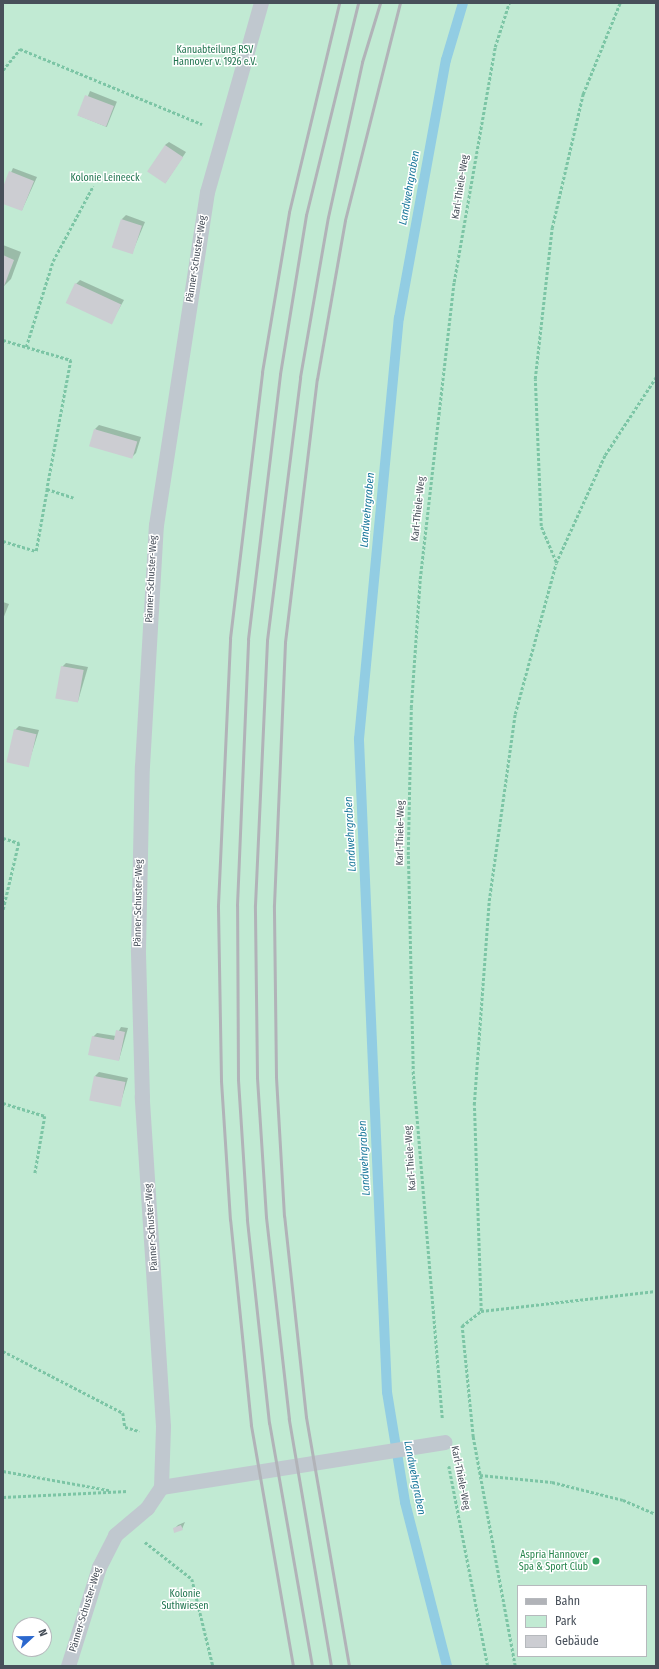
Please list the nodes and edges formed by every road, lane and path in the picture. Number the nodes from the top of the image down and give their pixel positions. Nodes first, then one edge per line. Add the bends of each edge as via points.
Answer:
1 (261, 3) edge
2 (509, 3) edge
3 (620, 3) edge
4 (3, 70) edge
5 (224, 126) junction
6 (93, 186) dead end
7 (3, 340) edge
8 (26, 347) junction
9 (656, 377) edge
10 (47, 489) junction
11 (74, 498) dead end
12 (3, 540) edge
13 (556, 563) junction
14 (3, 838) edge
15 (3, 911) edge
16 (3, 1103) edge
17 (35, 1174) dead end
18 (656, 1291) edge
19 (481, 1311) junction
20 (3, 1351) edge
21 (163, 1436) junction
22 (444, 1442) junction
23 (3, 1471) edge
24 (480, 1474) junction
25 (161, 1487) junction
26 (3, 1496) edge
27 (656, 1514) edge
28 (115, 1535) junction
29 (68, 1666) edge
30 (213, 1666) edge
31 (488, 1666) edge
32 (515, 1666) edge

1 - 5 lane, Pänner-Schuster-Weg
2 - 22 path, Karl-Thiele-Weg via 494,54 454,282 420,579 411,708 408,855 413,1068
3 - 13 path via 582,94 552,228 535,379 541,526
4 - 5 path via 20,49
5 - 21 lane, Pänner-Schuster-Weg via 207,192 156,525 142,766 138,950 142,1097 157,1293
6 - 8 path via 53,261
7 - 8 path
8 - 10 path via 71,360
9 - 13 path via 605,455
10 - 11 path
10 - 12 path via 36,551
13 - 19 path via 515,714 489,901 474,1105
14 - 15 path via 19,843
16 - 17 path via 45,1116
18 - 19 path
19 - 24 path via 462,1326
20 - 21 path via 123,1413 125,1427
21 - 25 lane, Pänner-Schuster-Weg
22 - 25 lane
22 - 31 path, Karl-Thiele-Weg
23 - 26 path via 113,1491
24 - 27 path via 552,1482 623,1500
24 - 32 path
25 - 28 lane, Pänner-Schuster-Weg via 147,1508
28 - 29 lane, Pänner-Schuster-Weg via 99,1567
28 - 30 path via 145,1542 192,1579

